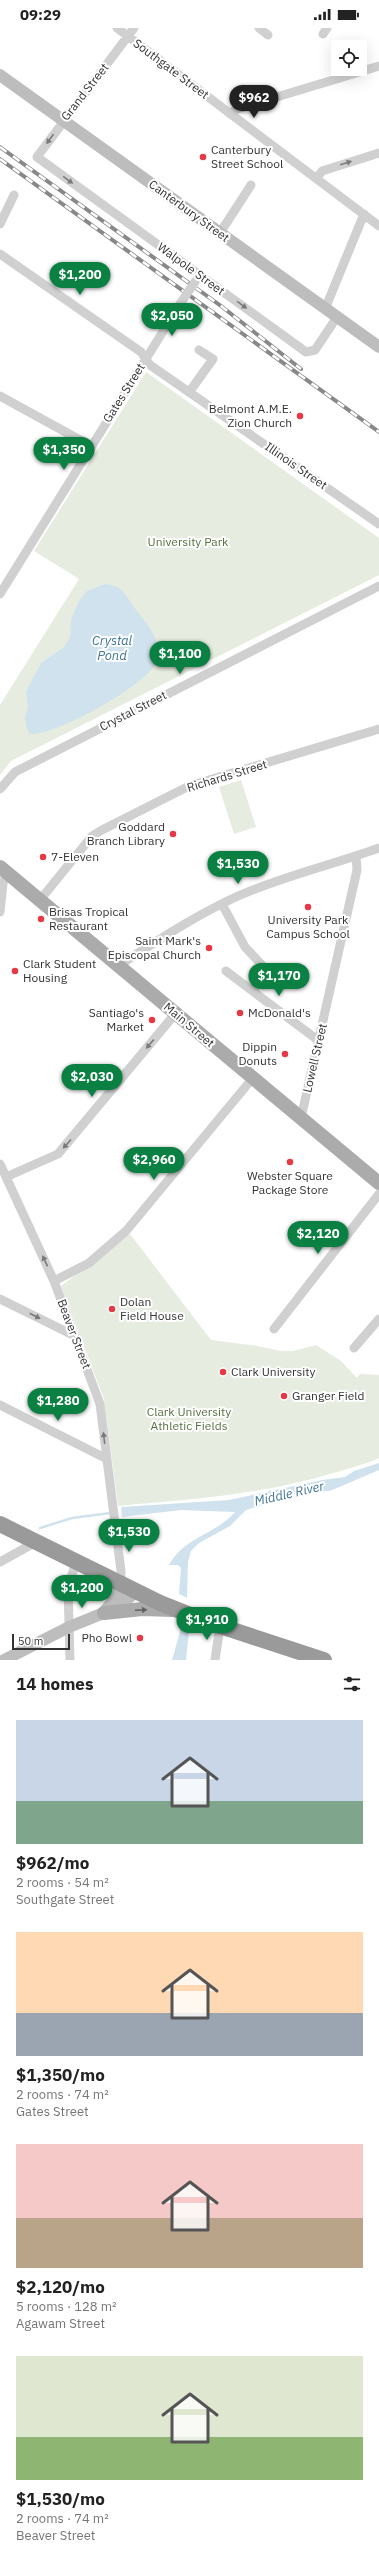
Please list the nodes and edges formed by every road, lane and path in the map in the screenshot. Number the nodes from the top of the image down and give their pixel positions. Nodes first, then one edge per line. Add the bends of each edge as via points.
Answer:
1 (117, 28) edge
2 (134, 28) edge
3 (258, 28) edge
4 (268, 35) dead end
5 (128, 36) junction
6 (379, 66) edge
7 (0, 75) edge
8 (230, 114) junction
9 (63, 120) junction
10 (379, 153) edge
11 (37, 157) joint
12 (316, 178) junction
13 (251, 185) dead end
14 (14, 195) dead end
15 (364, 214) junction
16 (0, 224) edge
17 (379, 226) edge
18 (220, 233) junction
19 (0, 254) edge
20 (198, 277) junction
21 (325, 308) junction
22 (337, 317) junction
23 (379, 347) edge
24 (199, 350) dead end
25 (146, 358) junction
26 (190, 392) junction
27 (0, 396) edge
28 (91, 446) junction
29 (379, 524) edge
30 (379, 586) edge
31 (0, 594) edge
32 (379, 728) edge
33 (0, 789) edge
34 (379, 848) edge
35 (356, 856) junction
36 (3, 870) edge
37 (40, 900) junction
38 (222, 904) junction
39 (0, 912) edge
40 (118, 966) junction
41 (226, 971) dead end
42 (254, 991) junction
43 (175, 1014) junction
44 (318, 1041) junction
45 (252, 1079) junction
46 (301, 1118) junction
47 (0, 1164) edge
48 (6, 1177) junction
49 (379, 1183) edge
50 (379, 1194) edge
51 (54, 1281) junction
52 (0, 1299) edge
53 (379, 1319) edge
54 (274, 1329) dead end
55 (75, 1336) junction
56 (354, 1348) dead end
57 (0, 1405) edge
58 (107, 1459) junction
59 (0, 1524) edge
60 (36, 1542) junction
61 (0, 1562) edge
62 (76, 1562) junction
63 (121, 1584) junction
64 (136, 1592) junction
65 (178, 1610) junction
66 (104, 1613) junction
67 (220, 1626) junction
68 (69, 1627) junction
69 (4, 1660) edge
70 (70, 1660) edge
71 (215, 1660) edge
72 (324, 1660) edge

1 - 5 street, Southgate Street
2 - 5 street, Grand Street
3 - 4 street
5 - 8 street, Southgate Street
5 - 9 street, Grand Street
6 - 8 street via 237,109
7 - 9 street, Canterbury Street
8 - 12 street, Southgate Street
9 -> 11 street, Grand Street
9 - 18 street, Canterbury Street
12 -> 10 street via 322,171
11 -> 20 street, Walpole Street
12 - 15 street, Southgate Street
13 - 18 street
14 - 16 street
15 - 17 street, Southgate Street
15 - 21 street
18 - 21 street, Canterbury Street
19 - 25 street, Illinois Street via 83,310
20 -> 22 street, Walpole Street via 306,352 315,350
20 - 25 street, Gates Street, bridge
21 - 22 street, Canterbury Street
22 - 23 street, Canterbury Street
24 - 26 street via 213,359
25 - 26 street, Illinois Street via 150,364
25 - 28 street, Gates Street
26 - 29 street, Illinois Street
27 - 28 street
28 - 31 street, Gates Street
30 - 33 street, Crystal Street via 15,772
32 - 37 street, Richards Street via 189,786 102,830 92,836
34 - 35 street
35 - 38 street via 277,880
35 - 44 street, Lowell Street via 357,870
36 - 37 main road, Main Street
36 - 39 street
37 - 40 main road, Main Street
38 - 40 street
38 - 42 street via 245,947 261,964
40 - 43 main road, Main Street
41 - 42 street
42 - 44 street
43 - 45 main road, Main Street
43 -> 48 street via 58,1154
44 - 46 street, Lowell Street
45 - 46 main road, Main Street
45 - 51 street via 126,1231 89,1263
46 - 49 main road, Main Street
47 - 48 street, Beaver Street
51 -> 48 street, Beaver Street
50 - 54 street
51 - 55 street, Beaver Street
52 -> 55 street
53 - 56 street
58 -> 55 street, Beaver Street via 100,1404
57 - 58 street
58 - 63 street, Beaver Street
59 - 60 highway
60 - 61 street
60 - 62 highway
62 - 63 highway
62 - 68 street via 68,1586
63 - 64 highway
63 - 66 street via 117,1596
64 - 65 highway
64 - 66 street via 124,1604
66 -> 65 main road
65 - 67 highway
66 - 68 street
67 - 71 street
67 - 72 highway
68 - 69 street
68 - 70 street

